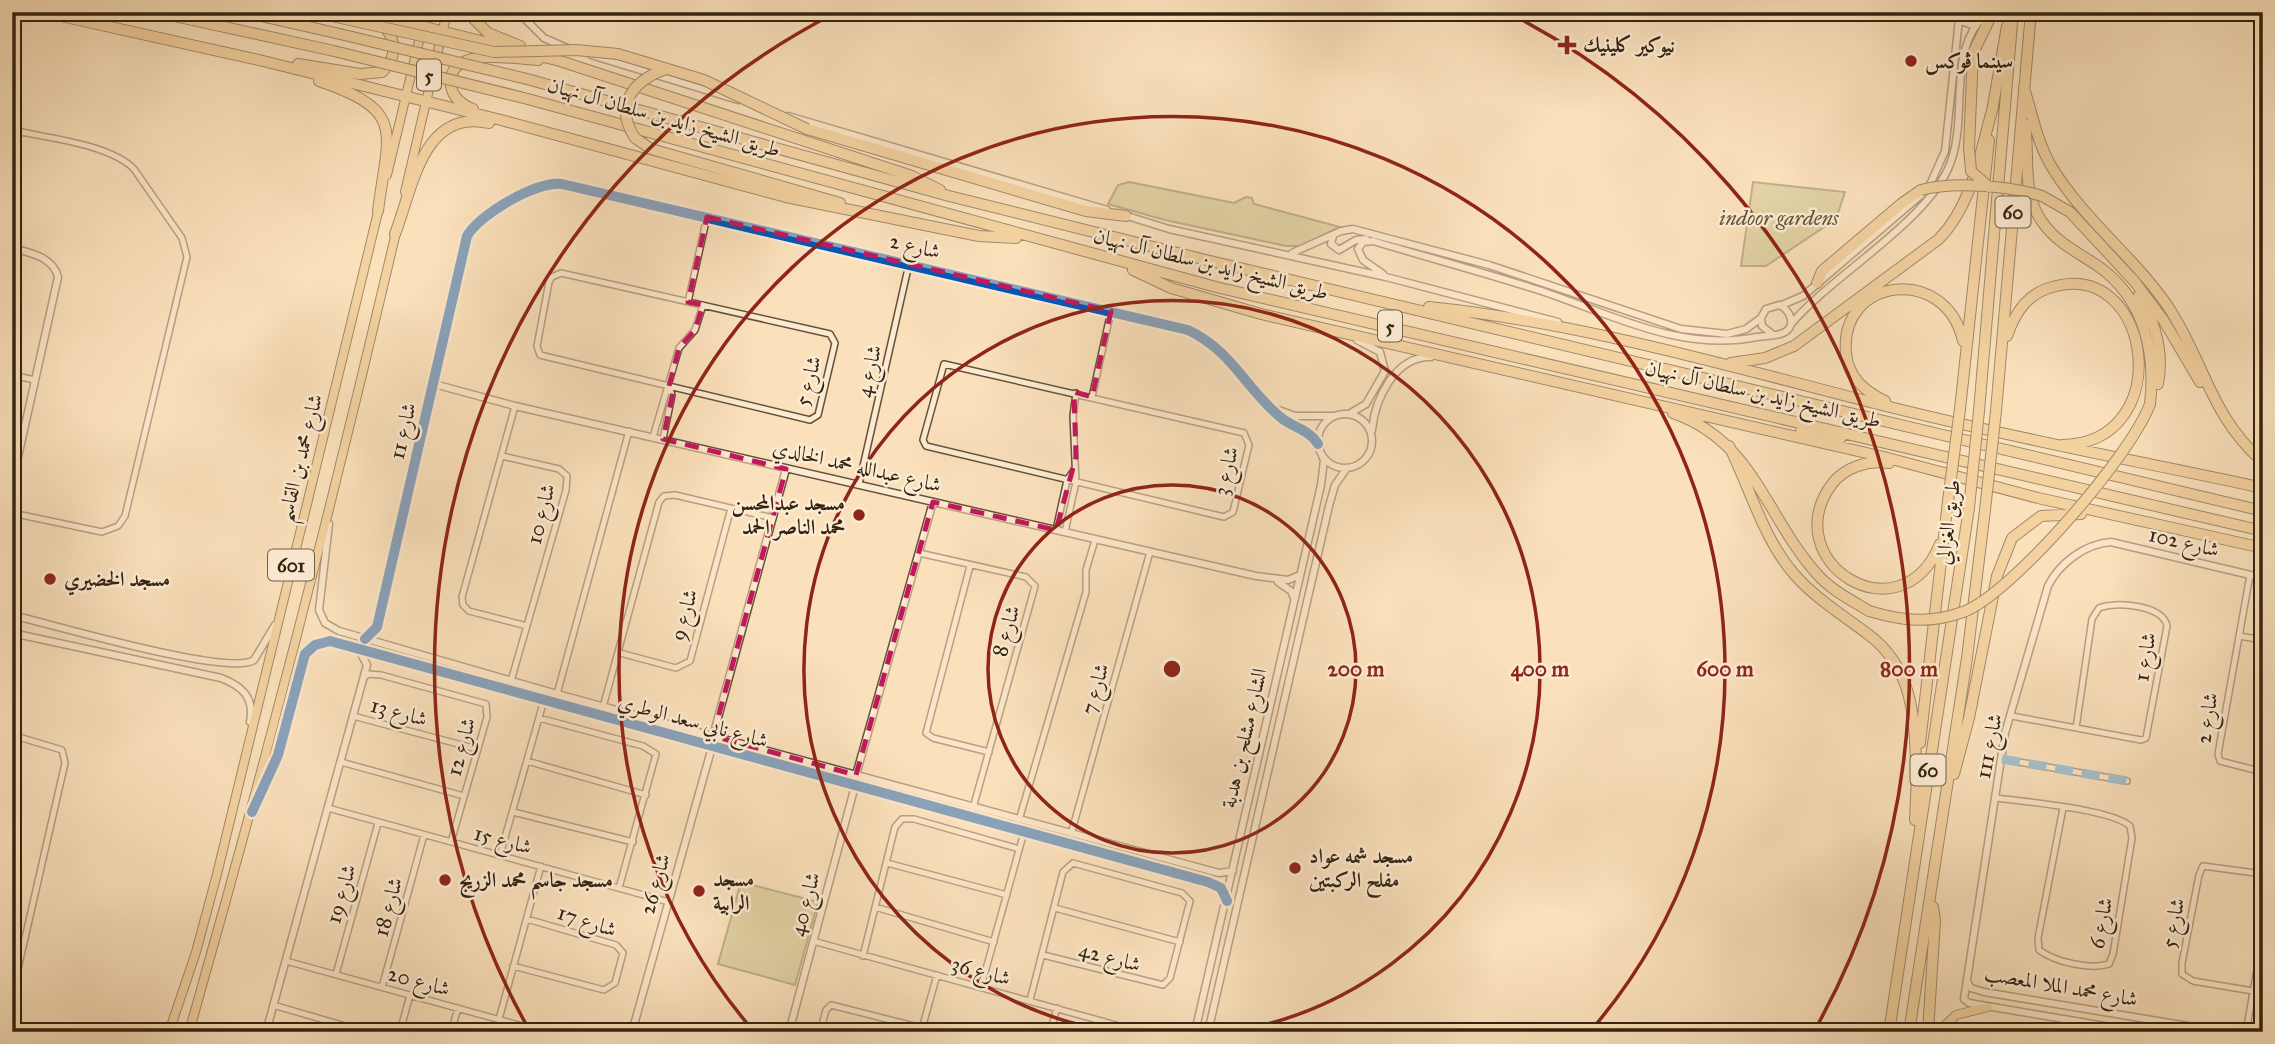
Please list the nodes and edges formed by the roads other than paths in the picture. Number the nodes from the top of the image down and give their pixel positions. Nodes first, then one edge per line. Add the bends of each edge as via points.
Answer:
1 (43, 12) edge
2 (156, 12) edge
3 (243, 12) edge
4 (314, 12) edge
5 (364, 12) edge
6 (426, 12) edge
7 (447, 12) edge
8 (467, 12) edge
9 (518, 12) edge
10 (1986, 12) edge
11 (1993, 12) edge
12 (2012, 12) edge
13 (2031, 12) edge
14 (1956, 14) edge
15 (1978, 23) junction
16 (423, 27) junction
17 (442, 32) junction
18 (259, 60) junction
19 (559, 61) junction
20 (667, 69) junction
21 (2024, 88) junction
22 (407, 97) junction
23 (426, 102) junction
24 (1993, 107) junction
25 (2021, 113) junction
26 (501, 120) junction
27 (12, 130) edge
28 (597, 146) junction
29 (1990, 188) junction
30 (949, 196) junction
31 (378, 211) junction
32 (1126, 216) junction
33 (707, 217) junction
34 (917, 222) junction
35 (472, 228) joint
36 (395, 234) junction
37 (1334, 235) junction
38 (1027, 238) junction
39 (2094, 238) junction
40 (1373, 241) junction
41 (12, 248) edge
42 (1288, 254) junction
43 (1120, 262) junction
44 (909, 264) junction
45 (1386, 277) junction
46 (1817, 283) junction
47 (688, 302) junction
48 (1392, 303) junction
49 (703, 305) junction
50 (1779, 305) junction
51 (1111, 311) junction
52 (1761, 318) junction
53 (1790, 325) junction
54 (1329, 330) junction
55 (1772, 334) junction
56 (1614, 339) junction
57 (1965, 352) junction
58 (2001, 352) junction
59 (1681, 355) junction
60 (1461, 359) junction
61 (12, 375) edge
62 (35, 380) junction
63 (434, 384) junction
64 (669, 386) junction
65 (1076, 393) junction
66 (2210, 393) junction
67 (1619, 395) junction
68 (1092, 397) junction
69 (2150, 404) junction
70 (515, 406) junction
71 (1271, 407) junction
72 (1348, 414) junction
73 (1697, 414) junction
74 (1335, 416) junction
75 (1924, 416) junction
76 (629, 431) junction
77 (1372, 434) junction
78 (653, 437) junction
79 (663, 439) junction
80 (1318, 444) junction
81 (2042, 444) junction
82 (1729, 446) junction
83 (1321, 453) junction
84 (1937, 454) junction
85 (502, 456) junction
86 (2263, 463) edge
87 (786, 468) junction
88 (1347, 468) junction
89 (1927, 468) junction
90 (1074, 470) junction
91 (1067, 480) junction
92 (1076, 482) junction
93 (12, 484) edge
94 (859, 484) junction
95 (2263, 488) edge
96 (933, 502) junction
97 (330, 504) junction
98 (732, 508) junction
99 (2263, 511) edge
100 (12, 513) edge
101 (2124, 517) junction
102 (773, 518) junction
103 (1056, 530) junction
104 (2263, 531) edge
105 (1065, 532) junction
106 (1945, 534) junction
107 (1095, 540) junction
108 (2098, 543) joint
109 (2263, 548) edge
110 (1150, 552) junction
111 (919, 553) junction
112 (970, 566) junction
113 (1300, 575) junction
114 (2250, 575) junction
115 (2263, 578) edge
116 (1273, 580) junction
117 (1294, 598) junction
118 (12, 615) edge
119 (278, 620) junction
120 (527, 626) junction
121 (377, 627) junction
122 (12, 633) edge
123 (355, 636) junction
124 (2239, 636) junction
125 (365, 639) junction
126 (2263, 640) edge
127 (384, 644) junction
128 (393, 647) junction
129 (355, 648) junction
130 (620, 653) junction
131 (387, 657) junction
132 (222, 664) junction
133 (367, 665) junction
134 (221, 678) junction
135 (363, 680) junction
136 (511, 681) junction
137 (557, 694) junction
138 (544, 700) junction
139 (603, 707) junction
140 (353, 716) junction
141 (2011, 716) junction
142 (539, 718) junction
143 (2076, 728) junction
144 (12, 735) edge
145 (713, 736) junction
146 (712, 747) junction
147 (477, 749) junction
148 (772, 752) junction
149 (989, 752) junction
150 (796, 758) junction
151 (2002, 759) junction
152 (527, 761) junction
153 (341, 762) junction
154 (771, 762) junction
155 (792, 768) junction
156 (2263, 772) edge
157 (856, 775) junction
158 (1917, 780) junction
159 (2127, 781) dead end
160 (855, 786) junction
161 (646, 795) junction
162 (464, 796) junction
163 (1997, 798) junction
164 (1247, 805) junction
165 (328, 808) junction
166 (973, 808) junction
167 (2063, 808) junction
168 (1260, 810) junction
169 (513, 811) junction
170 (252, 812) junction
171 (1941, 818) junction
172 (1019, 820) junction
173 (378, 823) junction
174 (1242, 827) junction
175 (1255, 830) junction
176 (1024, 832) junction
177 (1071, 834) junction
178 (424, 835) junction
179 (451, 842) junction
180 (632, 842) junction
181 (1122, 847) junction
182 (1019, 849) junction
183 (500, 855) junction
184 (1119, 858) junction
185 (887, 863) junction
186 (541, 866) junction
187 (1912, 869) junction
188 (1233, 871) junction
189 (217, 874) junction
190 (2263, 874) edge
191 (619, 888) junction
192 (1931, 894) junction
193 (1007, 895) junction
194 (1227, 901) junction
195 (669, 902) junction
196 (875, 907) junction
197 (1055, 908) junction
198 (527, 919) junction
199 (2263, 936) edge
200 (813, 942) junction
201 (994, 942) junction
202 (1180, 942) junction
203 (196, 952) junction
204 (1043, 955) junction
205 (863, 956) junction
206 (286, 961) junction
207 (513, 966) junction
208 (335, 974) junction
209 (937, 975) junction
210 (1966, 982) junction
211 (382, 987) junction
212 (981, 987) junction
213 (2253, 991) junction
214 (12, 995) edge
215 (410, 995) junction
216 (2019, 998) junction
217 (1030, 1000) junction
218 (273, 1005) junction
219 (1988, 1007) junction
220 (458, 1008) junction
221 (1057, 1008) junction
222 (2016, 1012) junction
223 (499, 1019) junction
224 (1103, 1021) junction
225 (921, 1030) edge
226 (2130, 1031) edge
227 (169, 1032) edge
228 (187, 1032) edge
229 (266, 1032) edge
230 (366, 1032) edge
231 (400, 1032) edge
232 (451, 1032) edge
233 (544, 1032) edge
234 (632, 1032) edge
235 (789, 1032) edge
236 (820, 1032) edge
237 (1050, 1032) edge
238 (1100, 1032) edge
239 (1141, 1032) edge
240 (1195, 1032) edge
241 (1208, 1032) edge
242 (1889, 1032) edge
243 (1909, 1032) edge
244 (1928, 1032) edge
245 (1938, 1032) edge
246 (2140, 1032) edge
247 (2224, 1032) edge
248 (2246, 1032) edge

1 - 18 highway
2 - 38 highway, طريق الشيخ زايد بن سلطان آل نهيان / 5, bridge via 524,97
3 - 30 highway, طريق الشيخ زايد بن سلطان آل نهيان / 5, bridge via 527,79
4 - 20 highway, bridge via 482,50 600,51
5 - 16 highway
5 - 18 highway via 391,34 394,53 382,72 360,74
6 - 16 main road, شارع محمد بن القاسم / 601
7 - 17 main road, شارع محمد بن القاسم / 601
8 - 19 highway via 488,33
9 - 32 street via 554,44
10 - 15 street
11 - 29 highway, bridge via 1972,59 1969,146 1971,171
12 - 24 highway
12 - 187 highway, طريق الغزالي / 60, bridge via 1969,508
13 - 21 highway, طريق الغزالي / 60
14 - 15 street via 1969,25
14 - 46 street via 1945,151 1928,188
15 - 53 street via 1965,44 1955,150 1937,187
16 - 17 highway
16 - 22 main road, شارع محمد بن القاسم / 601
17 - 19 highway
17 - 23 main road, شارع محمد بن القاسم / 601
18 - 22 highway
18 - 31 highway via 358,95 381,115 387,139
19 - 26 highway via 478,57 459,64 450,83 457,99
19 - 30 highway via 912,176
20 - 32 highway, bridge via 714,84 807,129 1086,211
20 - 34 highway, bridge via 644,78 630,92 625,111 635,138 651,149
21 - 25 highway, طريق الغزالي / 60
21 - 66 highway via 2054,170 2167,306
22 - 23 highway
22 - 31 main road, شارع محمد بن القاسم / 601
23 - 26 highway
23 - 36 main road, شارع محمد بن القاسم / 601
24 - 57 highway
24 - 59 highway via 1964,205 1929,248 1780,353 1748,363
25 - 58 highway, طريق الغزالي / 60
25 - 69 highway via 2028,182 2036,211 2055,236 2120,286 2140,316 2152,355
26 - 28 highway
27 - 100 street via 124,160 187,250 125,516 118,526 102,532
28 - 34 highway via 786,197
28 - 36 highway via 483,122 447,127 430,143
29 - 39 highway, bridge via 2042,196 2070,212
29 - 46 highway, bridge via 1921,190 1822,271
30 - 48 highway, طريق الشيخ زايد بن سلطان آل نهيان / 5
31 - 119 main road, شارع محمد بن القاسم / 601
32 - 42 street
33 - 35 street, شارع 2 via 552,183 530,189
33 - 44 street, شارع 2
33 - 47 street
34 - 38 highway via 979,236
35 - 63 street, شارع 11 via 464,246
36 - 97 main road, شارع محمد بن القاسم / 601
37 - 40 street via 1331,244 1339,250 1360,239
37 - 42 street
37 - 52 street via 1356,229 1489,265 1681,330 1727,334 1746,329
38 - 43 highway, طريق الشيخ زايد بن سلطان آل نهيان / 5
39 - 66 highway via 2144,293
39 - 69 highway via 2139,296 2155,330 2160,370
40 - 45 street via 1361,243 1358,253
40 - 55 street via 1530,287 1675,337 1718,342
41 - 62 street via 48,260 58,277
42 - 45 street
43 - 54 highway via 1194,296
43 - 84 highway, طريق الشيخ زايد بن سلطان آل نهيان / 5
44 - 51 street, شارع 2
44 - 94 street, شارع 4
45 - 56 street
46 - 50 street via 1794,301
47 - 49 street, شارع 5
47 - 64 street, شارع 5 via 564,273 555,274 549,282 537,346 540,355
48 - 56 highway via 1489,314
48 - 99 highway, طريق الشيخ زايد بن سلطان آل نهيان / 5
49 - 64 street via 697,327 679,348
49 - 64 street, شارع 5 via 832,336 835,343 818,415 810,420
50 - 52 street via 1770,306
50 - 53 street via 1791,315
51 - 68 street
51 - 71 street, شارع 2 via 1188,330 1209,341 1228,356
52 - 55 street via 1762,326
53 - 55 street via 1781,334
54 - 60 highway
54 - 72 street via 1375,347 1385,364 1369,400
56 - 59 highway
57 - 75 highway via 1957,321 1947,306 1915,289 1884,292 1857,311 1848,325 1846,357 1859,384 1870,394
57 - 106 highway, bridge
58 - 81 highway via 2020,307 2034,294 2063,284 2104,294 2123,312 2134,332 2140,374 2134,399 2123,416 2091,440
58 - 171 highway, طريق الغزالي / 60, bridge via 1969,646
59 - 75 highway
60 - 67 highway
60 - 77 street via 1419,357 1403,363 1377,404
61 - 62 street
62 - 93 street
63 - 70 street, شارع عبدالله محمد الخالدي
63 - 121 street, شارع 11
64 - 78 street
64 - 79 street via 672,395
65 - 68 street, شارع 3
65 - 90 street
65 - 91 street, شارع 3 via 944,364 923,440 928,447
66 - 86 highway via 2228,424
67 - 73 highway
67 - 82 highway via 1683,417
68 - 92 street, شارع 3 via 1241,432 1249,445 1233,512 1227,517
69 - 82 highway, bridge via 2125,452 2027,564 1987,602 1939,620 1913,621 1869,611 1818,575
70 - 76 street, شارع عبدالله محمد الخالدي
70 - 85 street
71 - 74 street via 1295,416
71 - 80 street, شارع 2 via 1284,420 1308,431
72 - 74 street
72 - 77 street via 1360,419
73 - 84 highway
73 - 89 highway
74 - 80 street via 1324,424
75 - 81 highway
76 - 78 street, شارع عبدالله محمد الخالدي
76 - 137 street
77 - 88 street via 1368,457
78 - 79 street, شارع عبدالله محمد الخالدي
79 - 87 street, شارع عبدالله محمد الخالدي
80 - 83 street
81 - 95 highway
82 - 158 highway via 1766,529 1794,574 1872,637 1902,674 1912,706
83 - 88 street via 1332,464
83 - 113 street, الشارع مشلح بن هدبة via 1321,485
84 - 104 highway, طريق الشيخ زايد بن سلطان آل نهيان / 5
85 - 120 street via 463,605 470,611
85 - 120 street, شارع 10 via 559,469 567,476
87 - 94 street, شارع عبدالله محمد الخالدي
87 - 102 street
88 - 168 street, الشارع مشلح بن هدبة via 1335,485 1329,506
89 - 101 highway
89 - 106 highway via 1881,462 1839,475 1818,514 1821,547 1841,576 1878,590 1891,589 1926,570
90 - 91 street
90 - 92 street
91 - 92 street, شارع 3
91 - 103 street
92 - 105 street
94 - 96 street, شارع عبدالله محمد الخالدي
96 - 103 street, شارع عبدالله محمد الخالدي
96 - 111 street
97 - 123 street, شارع نابي سعد الوطري via 320,616 332,628
97 - 170 main road, شارع محمد بن القاسم / 601
98 - 102 street
98 - 130 street, شارع 9 via 690,661 676,668
98 - 130 street via 674,495 659,502
101 - 109 highway
101 - 171 highway via 2054,513 2031,521 2012,538 1997,576 1969,718
102 - 145 street
103 - 105 street, شارع عبدالله محمد الخالدي
105 - 107 street, شارع عبدالله محمد الخالدي
106 - 158 highway
107 - 110 street, شارع عبدالله محمد الخالدي
107 - 172 street via 1086,570 1086,592
108 - 114 street, شارع 102 via 2111,542
108 - 141 street, شارع 111 via 2062,566 2048,586
110 - 116 street, شارع عبدالله محمد الخالدي
110 - 177 street, شارع 7
111 - 112 street, شارع 8
111 - 157 street
112 - 149 street via 926,733
112 - 149 street, شارع 8 via 1026,577 1035,586
113 - 116 street, شارع عبدالله محمد الخالدي
113 - 117 street, الشارع مشلح بن هدبة
114 - 115 street, شارع 102
114 - 124 street, شارع 2
116 - 117 street, شارع عبدالله محمد الخالدي via 1287,587
117 - 164 street, الشارع مشلح بن هدبة
118 - 132 street
119 - 132 street via 254,660 243,666
119 - 189 main road, شارع محمد بن القاسم / 601
120 - 136 street, شارع 10
121 - 125 street
121 - 127 street
122 - 134 street
123 - 125 street, شارع نابي سعد الوطري
123 - 129 street via 350,640
124 - 126 street
124 - 156 street, شارع 2 via 2218,754 2226,764
125 - 127 street, شارع نابي سعد الوطري
127 - 128 street, شارع نابي سعد الوطري
128 - 131 street via 395,653
128 - 136 street, شارع نابي سعد الوطري
129 - 131 street, شارع نابي سعد الوطري
129 - 133 street
129 - 170 street, شارع نابي سعد الوطري via 330,641 305,653 278,755
130 - 139 street
131 - 133 street
131 - 138 street, شارع نابي سعد الوطري
132 - 134 street via 228,673
133 - 135 street
134 - 189 street via 245,692 251,716
135 - 140 street
135 - 147 street, شارع 12 via 369,674 381,675 486,704 487,717
136 - 137 street, شارع نابي سعد الوطري
137 - 139 street, شارع نابي سعد الوطري
138 - 142 street
138 - 146 street, شارع نابي سعد الوطري
139 - 145 street, شارع نابي سعد الوطري
140 - 147 street, شارع 13
140 - 153 street
141 - 143 street, شارع 1
141 - 151 street, شارع 111
142 - 152 street
142 - 161 street via 653,749 656,759
143 - 143 street, شارع 1 via 2141,740 2149,735 2167,626 2162,615 2113,605 2099,608 2092,619
144 - 214 street via 56,746 65,763
145 - 148 street, شارع نابي سعد الوطري
146 - 154 street, شارع نابي سعد الوطري
146 - 195 street, شارع 26
147 - 162 street, شارع 12
148 - 150 street, شارع نابي سعد الوطري
148 - 154 street via 777,757
149 - 166 street, شارع 8
150 - 155 street via 791,761
150 - 157 street, شارع نابي سعد الوطري
151 - 159 street
151 - 163 street, شارع 111
152 - 161 street
152 - 169 street
153 - 162 street
153 - 165 street
154 - 155 street, شارع نابي سعد الوطري
155 - 160 street, شارع نابي سعد الوطري
157 - 166 street, شارع نابي سعد الوطري
158 - 187 highway
160 - 176 street, شارع نابي سعد الوطري
160 - 200 street, شارع 40
161 - 180 street
162 - 179 street, شارع 12
163 - 167 street, شارع 6
163 - 210 street, شارع 111
164 - 168 street via 1253,813
164 - 174 street, الشارع مشلح بن هدبة
165 - 173 street, شارع 15
165 - 206 street
166 - 172 street, شارع نابي سعد الوطري
167 - 167 street, شارع 6 via 2124,820 2132,832 2113,954 2109,964 2099,967 2049,957 2039,950
168 - 175 street, الشارع مشلح بن هدبة
169 - 180 street
169 - 183 street
170 - 228 main road, شارع محمد بن القاسم / 601
171 - 192 highway, طريق الغزالي / 60
172 - 177 street, شارع نابي سعد الوطري
173 - 178 street, شارع 15
173 - 208 street, شارع 19
174 - 175 street via 1250,825
174 - 188 street, الشارع مشلح بن هدبة
175 - 241 street, الشارع مشلح بن هدبة
176 - 182 street
176 - 184 street, شارع نابي سعد الوطري
177 - 181 street, شارع نابي سعد الوطري
178 - 179 street, شارع 15
178 - 211 street, شارع 18
179 - 183 street, شارع 15
180 - 191 street
181 - 184 street via 1125,854
181 - 188 street, شارع نابي سعد الوطري via 1219,873
182 - 185 street via 909,818 897,824
182 - 193 street
183 - 186 street, شارع 15
184 - 194 street, شارع نابي سعد الوطري via 1208,882 1221,888
185 - 193 street
185 - 196 street
186 - 191 street, شارع 15
186 - 198 street, شارع 17
187 - 242 highway, طريق الغزالي / 60
188 - 194 street, الشارع مشلح بن هدبة
189 - 203 main road, شارع محمد بن القاسم / 601
190 - 213 street, شارع 5 via 2203,866 2182,963 2182,974 2193,981
191 - 195 street, شارع 15
192 - 243 highway, طريق الغزالي / 60
192 - 244 highway via 1935,921
193 - 201 street
194 - 240 street, الشارع مشلح بن هدبة
195 - 234 street, شارع 26
196 - 201 street
196 - 205 street
197 - 202 street, شارع 42
197 - 202 street, شارع 42 via 1063,872 1079,863 1188,897
197 - 204 street, شارع 42
198 - 207 street, شارع 17
198 - 207 street, شارع 17 via 616,945 623,953 615,983 604,990
199 - 213 street
200 - 205 street, شارع 36
200 - 235 street, شارع 40
201 - 212 street
202 - 204 street, شارع 42 via 1168,982 1157,986
203 - 227 main road, شارع محمد بن القاسم / 601
203 - 228 main road via 204,949 208,954
204 - 217 street, شارع 42
205 - 209 street, شارع 36
206 - 208 street, شارع 20
206 - 218 street
207 - 223 street, شارع 17
208 - 211 street, شارع 20
209 - 212 street, شارع 36
209 - 225 street
210 - 216 street, شارع محمد الملا المعصب via 1975,990
210 - 219 street, شارع محمد الملا المعصب via 1965,1001
211 - 215 street, شارع 20
212 - 217 street, شارع 36
213 - 248 street
215 - 220 street, شارع 20
215 - 231 street
216 - 222 street
216 - 247 street, شارع محمد الملا المعصب
217 - 221 street, شارع 36
218 - 229 street
218 - 230 street
219 - 222 street, شارع محمد الملا المعصب
219 - 245 main road via 1956,1015
220 - 223 street, شارع 20
220 - 232 street
221 - 224 street, شارع 36
221 - 237 street
222 - 226 street, شارع محمد الملا المعصب
223 - 233 street, شارع 20
224 - 238 street
224 - 239 street, شارع 36
225 - 236 street via 831,1005
226 - 246 street, شارع محمد الملا المعصب

